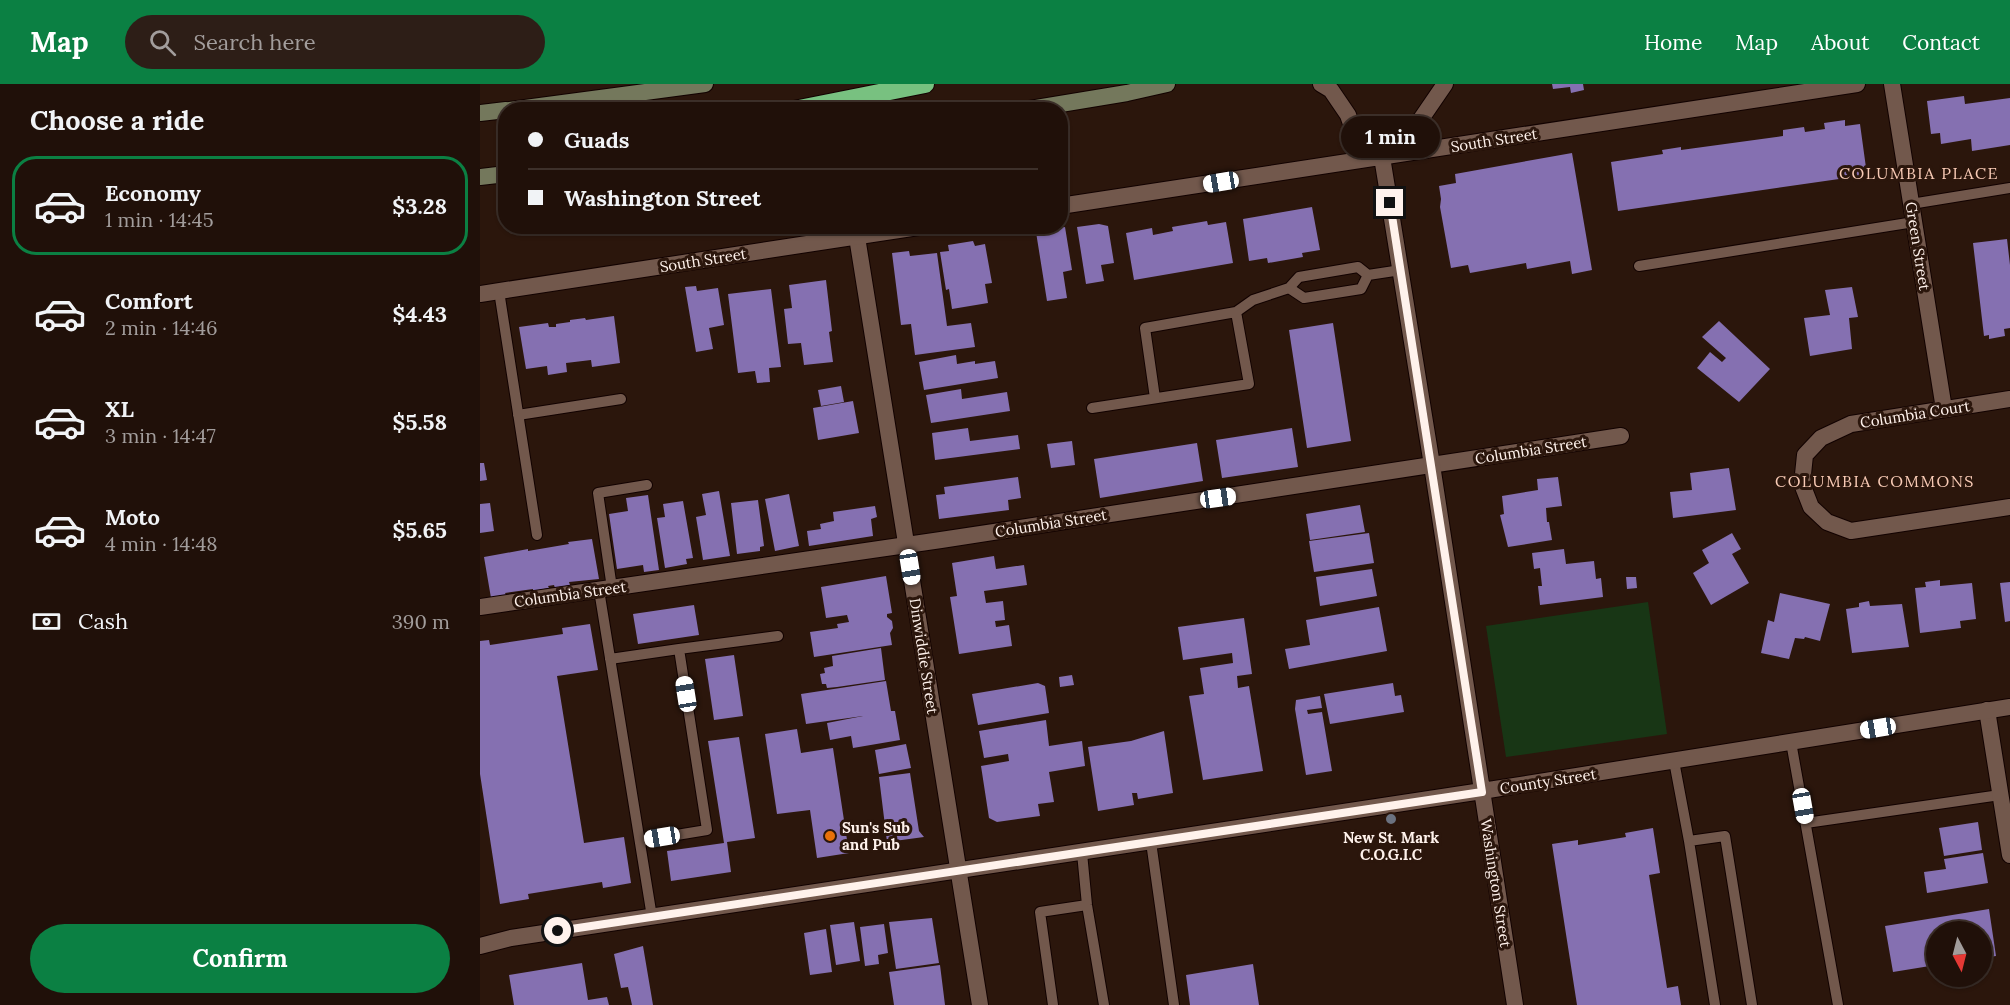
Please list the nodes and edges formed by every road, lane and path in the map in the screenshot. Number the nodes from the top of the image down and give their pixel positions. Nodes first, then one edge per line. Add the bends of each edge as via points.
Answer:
1 (705, 84) edge
2 (925, 84) edge
3 (1167, 84) edge
4 (1321, 84) edge
5 (1444, 84) edge
6 (1857, 84) edge
7 (1892, 84) edge
8 (570, 102) edge
9 (834, 102) edge
10 (1068, 103) edge
11 (498, 111) edge
12 (480, 113) edge
13 (1382, 157) junction
14 (498, 175) edge
15 (480, 177) edge
16 (2010, 188) edge
17 (1911, 204) junction
18 (1068, 205) edge
19 (1914, 222) junction
20 (876, 234) edge
21 (857, 237) junction
22 (1639, 266) dead end
23 (1401, 270) junction
24 (1368, 275) junction
25 (1289, 288) junction
26 (499, 291) junction
27 (480, 294) edge
28 (1236, 312) junction
29 (1155, 398) junction
30 (621, 399) dead end
31 (2010, 399) edge
32 (1092, 408) dead end
33 (1944, 409) junction
34 (518, 415) junction
35 (1621, 436) dead end
36 (1432, 465) junction
37 (647, 485) dead end
38 (2010, 507) edge
39 (537, 535) dead end
40 (906, 545) junction
41 (605, 589) junction
42 (480, 607) edge
43 (778, 636) dead end
44 (679, 649) junction
45 (610, 659) junction
46 (2010, 706) edge
47 (1987, 710) junction
48 (1791, 742) junction
49 (1674, 761) junction
50 (1482, 792) junction
51 (2000, 795) junction
52 (1806, 823) junction
53 (640, 841) junction
54 (1689, 841) junction
55 (1151, 842) junction
56 (1082, 853) junction
57 (2010, 855) edge
58 (959, 871) junction
59 (1087, 905) junction
60 (652, 917) junction
61 (480, 946) edge
62 (980, 1005) edge
63 (1053, 1005) edge
64 (1104, 1005) edge
65 (1174, 1005) edge
66 (1515, 1005) edge
67 (1715, 1005) edge
68 (1752, 1005) edge
69 (1838, 1005) edge

1 - 8 main road
2 - 9 highway
3 - 10 main road
4 - 13 street via 1331,90 1348,115 1356,138
5 - 13 street via 1421,119
6 - 13 street, South Street
7 - 17 street, Green Street
11 - 12 main road
13 - 18 street, South Street
13 - 23 street, Washington Street
14 - 15 main road
16 - 17 lane
17 - 19 street, Green Street
19 - 22 lane
19 - 33 street, Green Street
20 - 21 street, South Street
21 - 26 street, South Street
21 - 40 street, Dinwiddie Street
23 - 24 lane
23 - 36 street, Washington Street
24 - 25 lane via 1358,267 1347,268 1299,277
24 - 25 lane via 1361,289 1304,298
25 - 28 lane via 1254,300
26 - 27 street, South Street
26 - 34 lane
28 - 29 lane via 1145,328
28 - 29 lane via 1249,384
29 - 32 lane
30 - 34 lane
31 - 33 street, Columbia Court
33 - 38 street, Columbia Court via 1851,424 1821,438 1805,455 1802,484 1811,507 1827,522 1851,531
34 - 39 lane
35 - 36 street, Columbia Street
36 - 40 street, Columbia Street
36 - 50 street, Washington Street
37 - 41 lane via 598,493
40 - 41 street, Columbia Street
40 - 58 street, Dinwiddie Street
41 - 42 street, Columbia Street
41 - 45 lane
43 - 44 lane
44 - 45 lane
44 - 53 lane via 707,830
45 - 53 lane
46 - 47 street, County Street
47 - 48 street, County Street
47 - 51 street
48 - 49 street, County Street
48 - 52 lane
49 - 50 street, County Street
49 - 54 lane
50 - 55 street, County Street
50 - 66 street, Washington Street
51 - 52 lane
51 - 57 street
52 - 69 lane
53 - 60 lane
54 - 67 lane
54 - 68 lane via 1725,836
55 - 56 street, County Street
55 - 65 lane
56 - 58 street, County Street
56 - 59 lane
58 - 60 street, County Street
58 - 62 street, Dinwiddie Street
59 - 63 lane via 1040,912
59 - 64 lane
60 - 61 street, County Street

